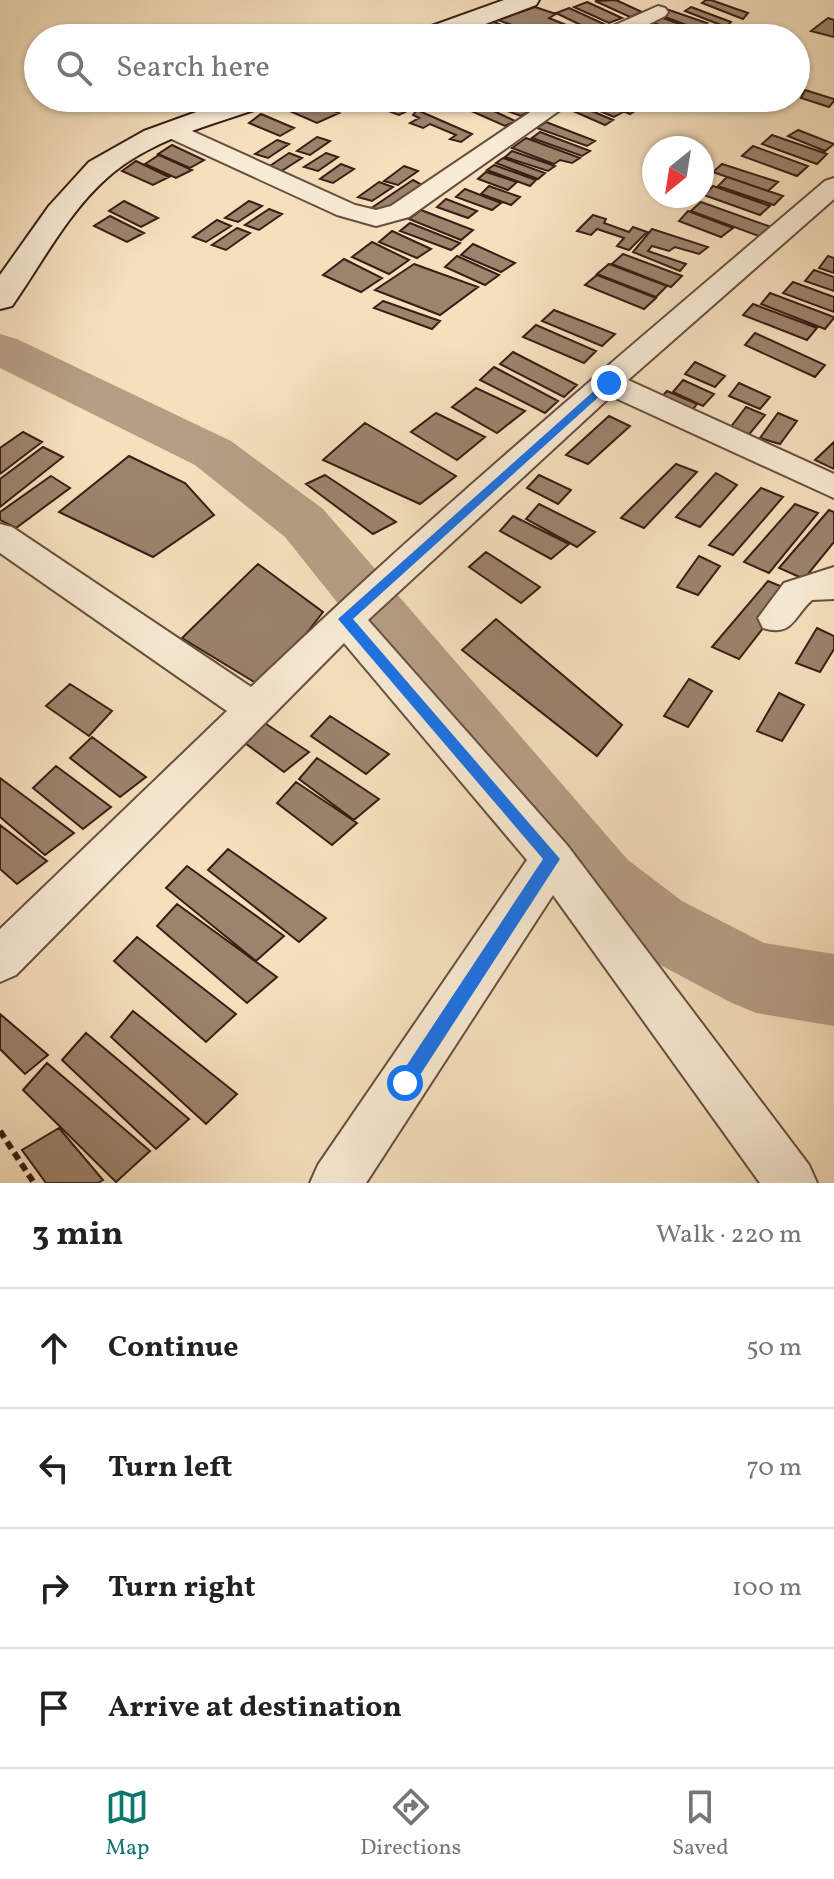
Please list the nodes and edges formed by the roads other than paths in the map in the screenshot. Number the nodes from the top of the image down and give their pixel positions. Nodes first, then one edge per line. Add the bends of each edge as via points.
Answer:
1 (527, 0) edge
2 (658, 12) dead end
3 (462, 24) edge
4 (634, 24) edge
5 (224, 112) edge
6 (546, 112) edge
7 (173, 131) junction
8 (834, 186) edge
9 (0, 299) edge
10 (609, 383) junction
11 (834, 487) edge
12 (0, 536) edge
13 (834, 580) edge
14 (357, 606) junction
15 (776, 618) dead end
16 (254, 709) junction
17 (552, 859) junction
18 (0, 960) edge
19 (336, 1183) edge
20 (791, 1183) edge

1 - 3 street
2 - 4 street
5 - 7 street
6 - 7 street via 400,212 376,218 346,210
7 - 9 street via 116,158 89,178
8 - 10 street
10 - 11 street
10 - 14 street
12 - 16 street
13 - 15 street via 826,588 802,587
14 - 16 street
14 - 17 street
16 - 18 street
17 - 19 street
17 - 20 street

